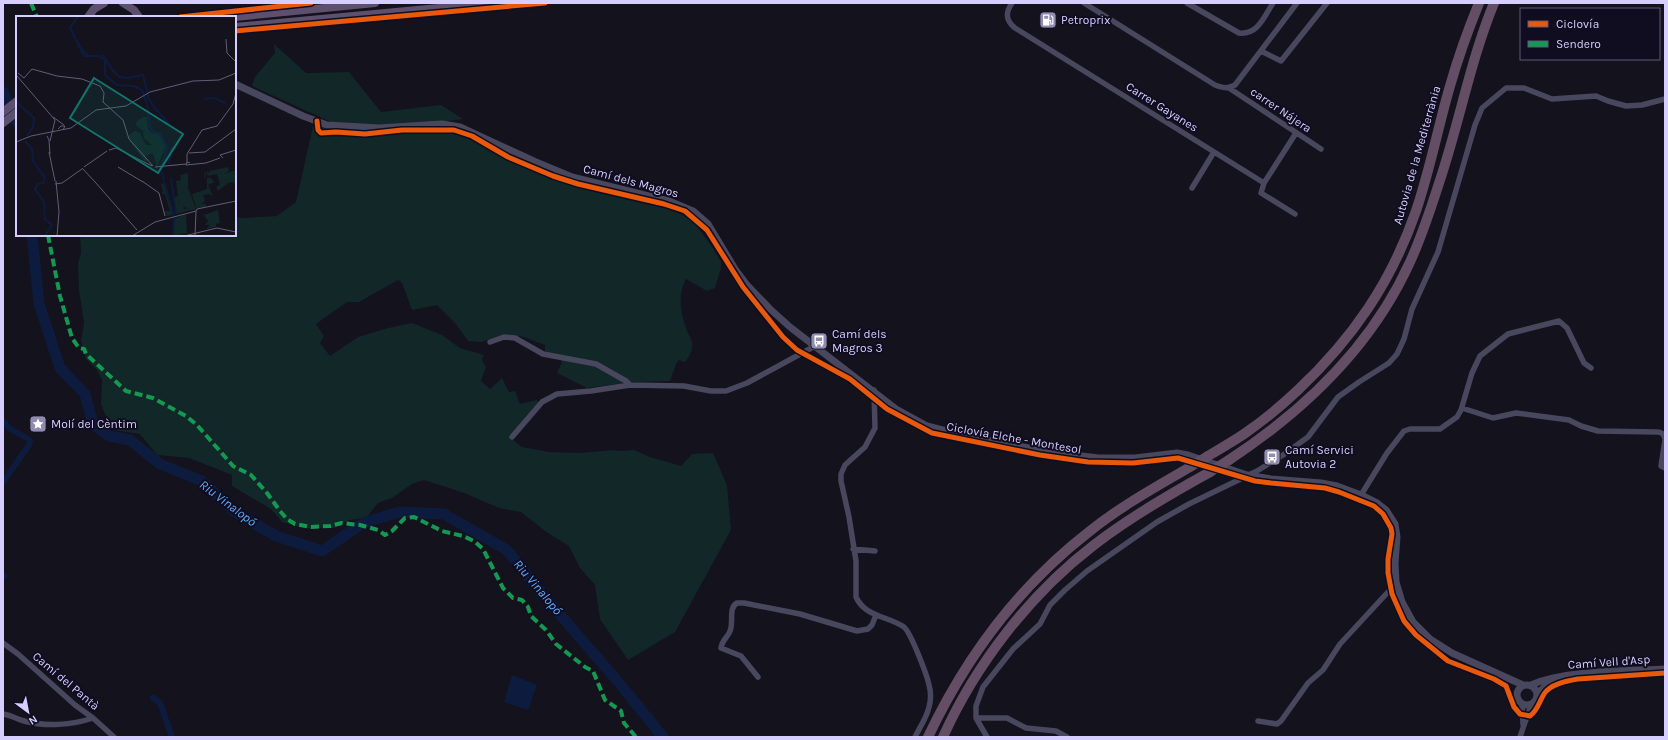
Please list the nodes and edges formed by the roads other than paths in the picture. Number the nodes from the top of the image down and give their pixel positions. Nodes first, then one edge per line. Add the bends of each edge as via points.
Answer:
1 (104, 3) edge
2 (123, 3) edge
3 (375, 3) edge
4 (492, 3) edge
5 (1012, 3) edge
6 (1084, 3) edge
7 (1187, 3) edge
8 (1273, 3) edge
9 (1297, 3) edge
10 (1327, 3) edge
11 (1479, 3) edge
12 (1493, 5) edge
13 (307, 6) edge
14 (136, 10) edge
15 (89, 16) edge
16 (236, 17) edge
17 (236, 26) edge
18 (1261, 51) junction
19 (236, 84) edge
20 (1229, 88) junction
21 (1665, 99) edge
22 (16, 102) edge
23 (3, 112) edge
24 (16, 113) edge
25 (3, 123) edge
26 (1296, 133) junction
27 (1321, 149) dead end
28 (1214, 152) junction
29 (1264, 183) junction
30 (1192, 188) dead end
31 (1295, 214) dead end
32 (490, 342) dead end
33 (815, 346) junction
34 (1591, 368) dead end
35 (630, 385) junction
36 (874, 390) junction
37 (1462, 408) junction
38 (512, 437) dead end
39 (1665, 440) edge
40 (1665, 468) edge
41 (1247, 475) junction
42 (1361, 495) junction
43 (853, 549) junction
44 (875, 551) dead end
45 (1397, 586) junction
46 (876, 614) junction
47 (3, 643) edge
48 (1665, 669) edge
49 (1502, 676) junction
50 (758, 677) dead end
51 (1555, 678) junction
52 (1527, 685) junction
53 (1517, 693) junction
54 (1537, 694) junction
55 (1522, 704) junction
56 (1531, 704) junction
57 (3, 714) edge
58 (93, 718) junction
59 (976, 718) junction
60 (1258, 721) dead end
61 (1523, 728) junction
62 (114, 737) edge
63 (915, 737) edge
64 (928, 737) edge
65 (943, 737) edge
66 (987, 737) edge
67 (1066, 737) edge
68 (1520, 737) edge

1 - 15 main road
2 - 14 main road
3 - 13 main road
4 - 17 main road
5 - 28 street, Carrer Gayanes via 1007,13 1008,21 1015,28
6 - 20 street, carrer Nájera via 1215,85
7 - 8 street via 1239,33 1246,34 1257,27
9 - 18 street
10 - 18 street via 1281,61
11 - 64 highway, Autovia de la Mediterrània, bridge via 1450,86 1416,211 1383,287 1347,339 1306,382 1265,418 1130,503 1058,557 1022,593 993,628 954,685
12 - 65 highway, bridge via 1473,60 1425,225 1410,262 1379,319 1337,371 1263,438 1162,499 1077,558 1023,614 983,665
13 - 16 main road
18 - 20 street
19 - 33 street, Camí dels Magros via 327,125 379,128 442,124 460,127 572,177 656,197 693,211 708,224 735,269 758,296
20 - 26 street, carrer Nájera
21 - 41 street via 1626,106 1596,96 1552,99 1524,88 1506,88 1494,97 1482,108 1475,125 1438,252 1412,309 1397,354 1389,363 1338,398 1308,437
22 - 23 main road
24 - 25 main road
26 - 27 street, carrer Nájera
26 - 29 street
28 - 29 street, Carrer Gayanes
28 - 30 street
29 - 31 street via 1261,193
32 - 35 street via 504,337 515,338 543,354 596,364
33 - 35 street via 747,383 726,390
33 - 36 street, Camí dels Magros
34 - 37 street via 1584,363 1567,328 1559,321 1508,334 1480,356
35 - 38 street via 557,394 542,402
36 - 41 street, Camí dels Magros via 896,409 938,430 1050,452 1098,458 1135,458 1177,453
36 - 43 street via 875,428 865,447 845,465 840,481 849,517
37 - 39 street via 1493,418 1516,412 1569,420 1598,431 1662,432
37 - 42 street via 1456,417 1440,429 1404,431
39 - 40 street via 1661,466
41 - 42 street, Camí dels Magros via 1321,483
41 - 59 street via 1157,522 1087,571 1065,590 1050,605 1040,624 1013,648 993,672 983,687 976,706
42 - 45 street, Camí dels Magros via 1386,510 1395,524
43 - 44 street
43 - 46 street via 856,561 856,597 863,608
45 - 49 street, Camí dels Magros via 1413,622 1430,639 1463,659
45 - 60 street via 1388,592 1340,644 1323,670 1308,683 1281,721 1277,724
46 - 50 street via 868,629 857,631 800,614 737,603 733,608 730,631 721,648 741,656
46 - 63 street via 909,633 929,684 929,707
47 - 58 street, Camí del Pantà
48 - 51 street, Camí Vell d'Asp
49 - 52 street, Camí dels Magros
49 - 53 street, Camí dels Magros
51 - 52 street, Camí Vell d'Asp
51 - 54 street, Camí Vell d'Asp
52 - 53 street via 1519,688
52 - 54 street via 1536,690
53 - 55 street
54 - 56 street
55 - 56 street
55 - 61 street
56 - 61 street
57 - 58 street via 42,724 83,722
58 - 62 street, Camí del Pantà
59 - 66 street
59 - 67 street via 1007,718 1026,728 1056,731
61 - 68 street

